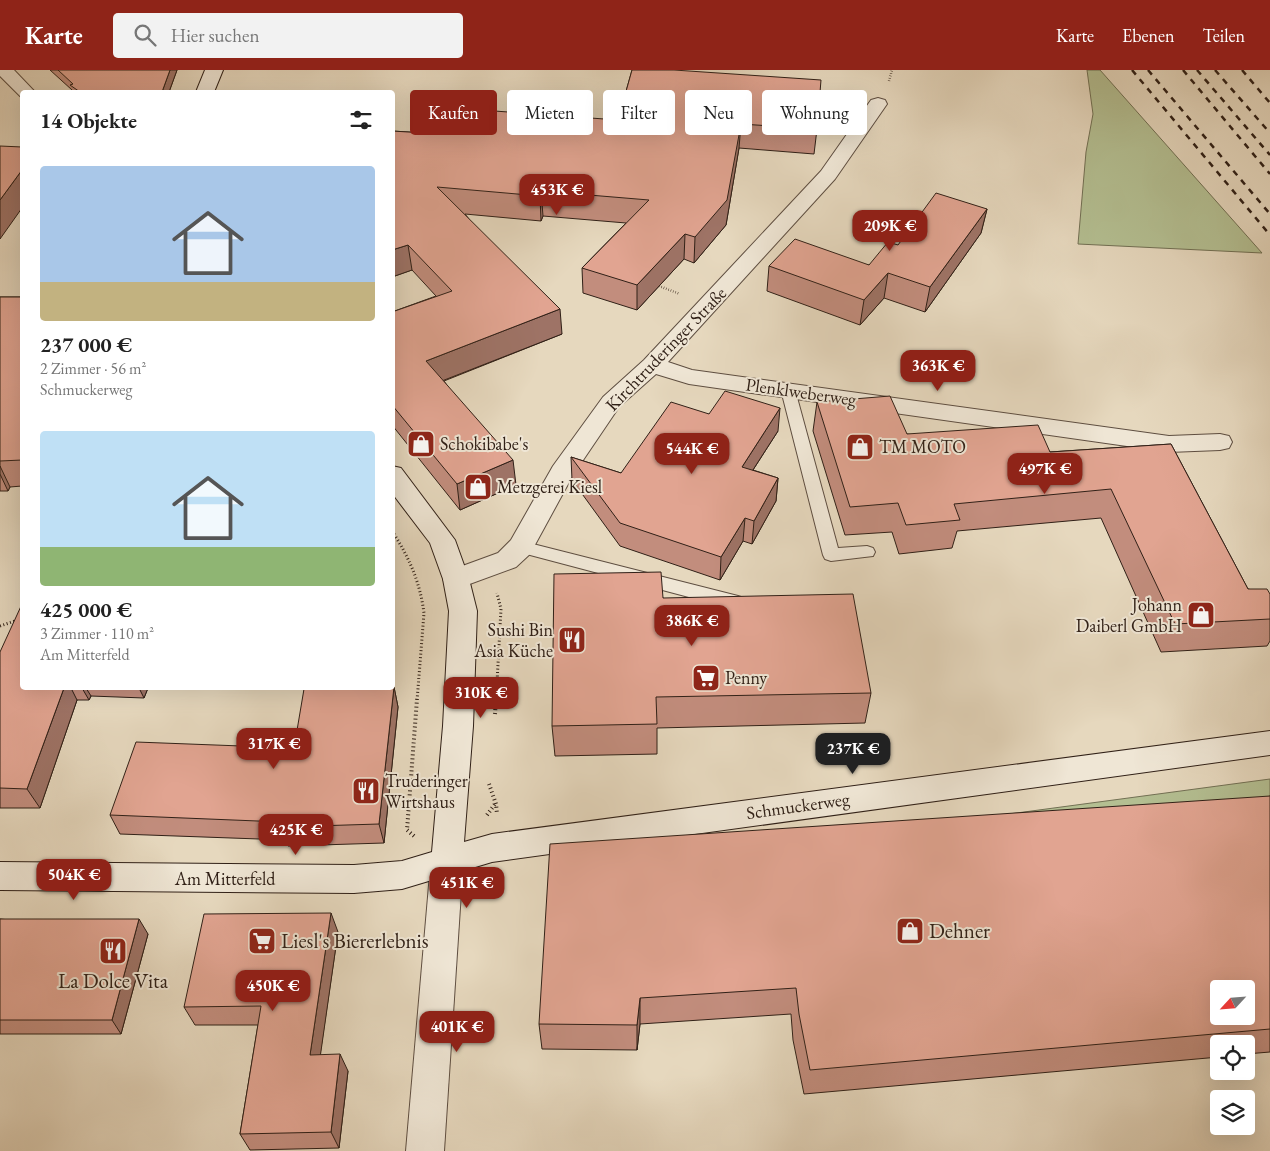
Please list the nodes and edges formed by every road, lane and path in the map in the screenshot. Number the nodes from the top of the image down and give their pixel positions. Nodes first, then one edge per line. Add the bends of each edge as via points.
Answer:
1 (4, 70) edge
2 (214, 70) edge
3 (24, 90) edge
4 (206, 90) edge
5 (878, 104) dead end
6 (652, 366) junction
7 (788, 390) junction
8 (1220, 442) dead end
9 (395, 478) edge
10 (395, 535) edge
11 (521, 547) junction
12 (866, 552) dead end
13 (456, 579) junction
14 (755, 606) edge
15 (19, 613) edge
16 (15, 621) junction
17 (20, 621) edge
18 (0, 626) edge
19 (11, 629) edge
20 (1270, 743) edge
21 (488, 805) dead end
22 (497, 817) dead end
23 (406, 830) dead end
24 (447, 862) junction
25 (0, 876) edge
26 (426, 1151) edge

1 - 3 street
2 - 4 street
5 - 6 street, Kirchtruderinger Straße via 828,175
6 - 7 street, Plenklweberweg via 689,377
6 - 11 street, Kirchtruderinger Straße via 611,402 562,472
7 - 8 street, Plenklweberweg via 1169,444
7 - 12 lane via 831,555
9 - 13 street via 442,540
10 - 23 path via 410,557 424,613
11 - 13 street, Kirchtruderinger Straße via 507,560
11 - 14 lane
13 - 24 street via 462,620 458,726
15 - 16 path
16 - 17 path
16 - 18 path
16 - 19 path
20 - 24 street, Schmuckerweg via 492,848
21 - 22 path via 496,804
24 - 25 street, Am Mitterfeld via 402,875 354,879
24 - 26 street

